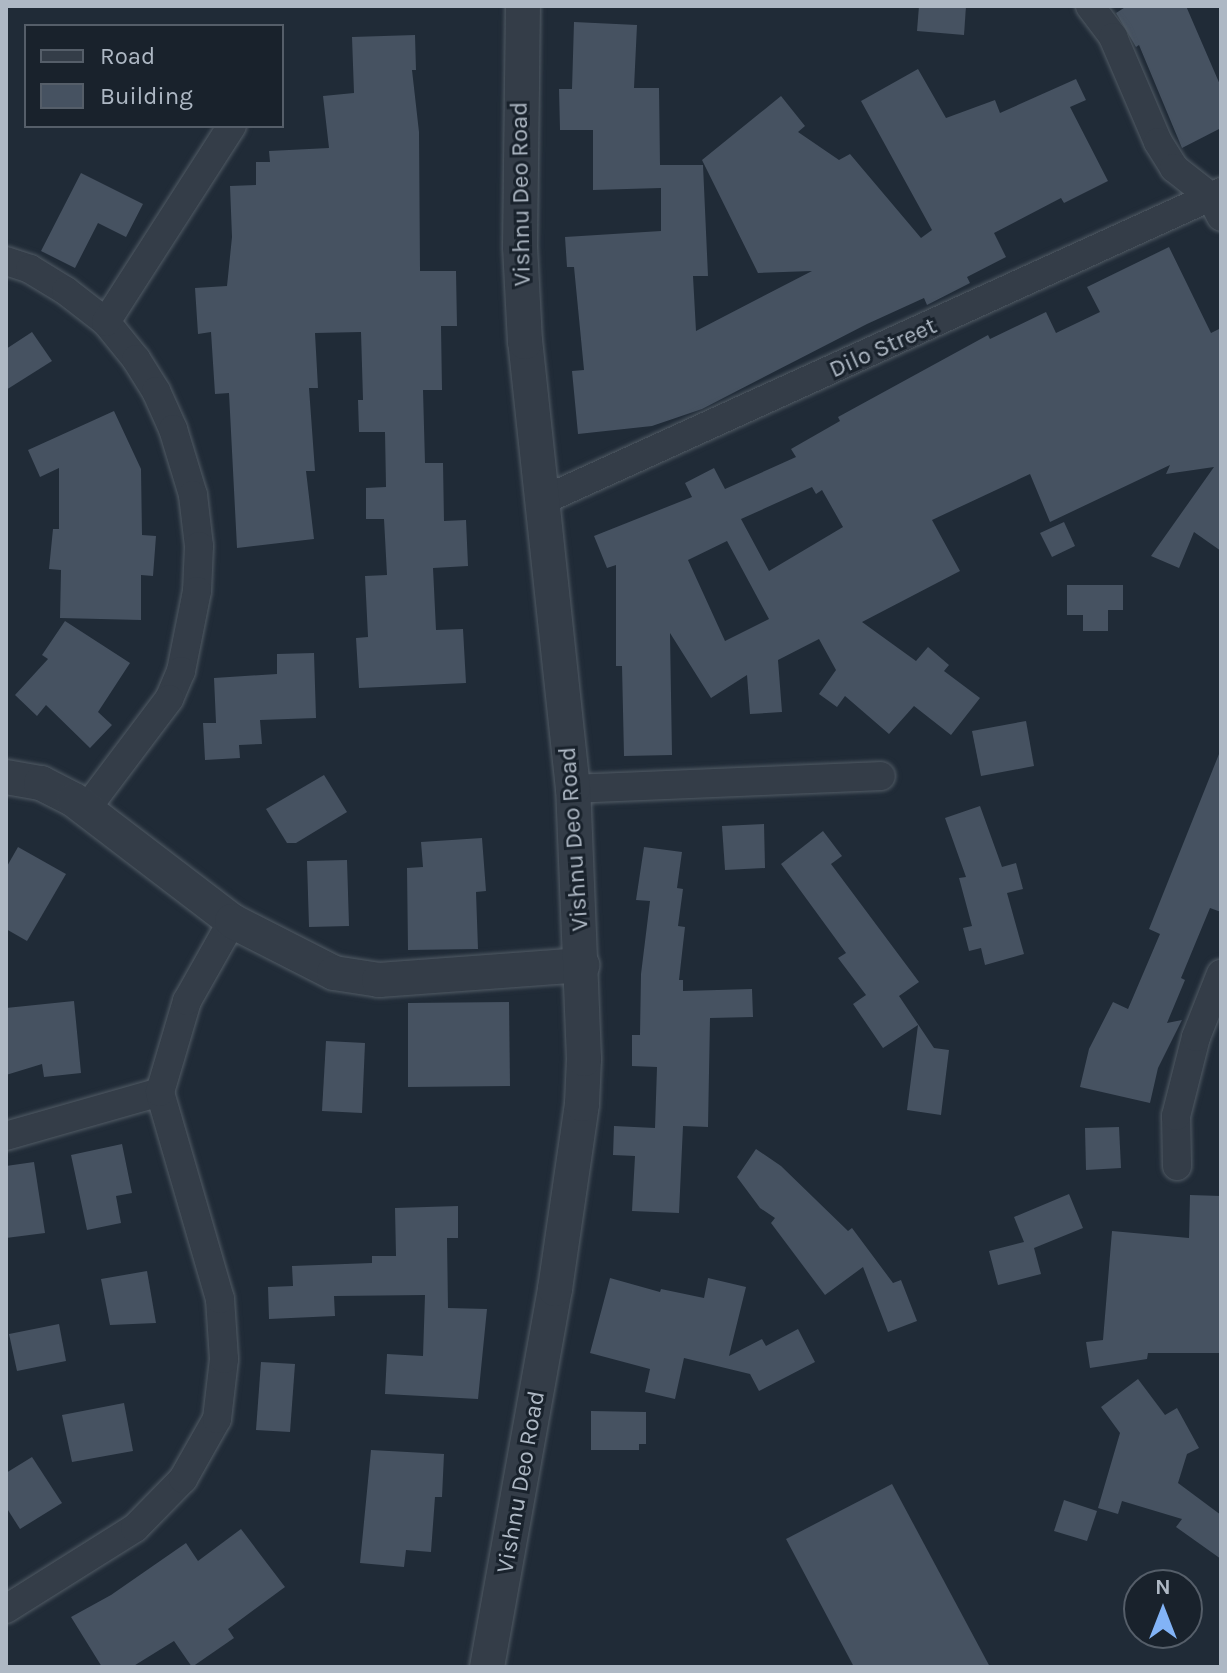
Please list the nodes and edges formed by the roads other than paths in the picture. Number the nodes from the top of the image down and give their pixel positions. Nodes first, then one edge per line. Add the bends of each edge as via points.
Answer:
1 (523, 6) edge
2 (1090, 6) edge
3 (231, 128) edge
4 (1218, 202) edge
5 (6, 261) edge
6 (106, 322) junction
7 (544, 500) junction
8 (881, 776) dead end
9 (6, 777) edge
10 (573, 789) junction
11 (86, 809) junction
12 (232, 921) junction
13 (582, 965) junction
14 (1221, 974) edge
15 (160, 1092) junction
16 (6, 1136) edge
17 (1177, 1166) dead end
18 (6, 1609) edge
19 (487, 1667) edge

1 - 7 street, Vishnu Deo Road via 521,263
2 - 4 street via 1113,37 1174,168
3 - 6 street
4 - 7 street, Dilo Street
5 - 6 street via 42,276
6 - 11 street via 156,391 173,429 193,495 199,546 197,591 181,671 169,699
7 - 10 street, Vishnu Deo Road
8 - 10 street
9 - 11 street via 41,783
10 - 13 street, Vishnu Deo Road
11 - 12 street
12 - 13 street via 334,973 379,980
12 - 15 street via 187,1001
13 - 19 street, Vishnu Deo Road via 582,1104 573,1176
14 - 17 street via 1196,1037 1176,1116
15 - 16 street
15 - 18 street via 220,1299 224,1359 217,1419 183,1479 135,1528

